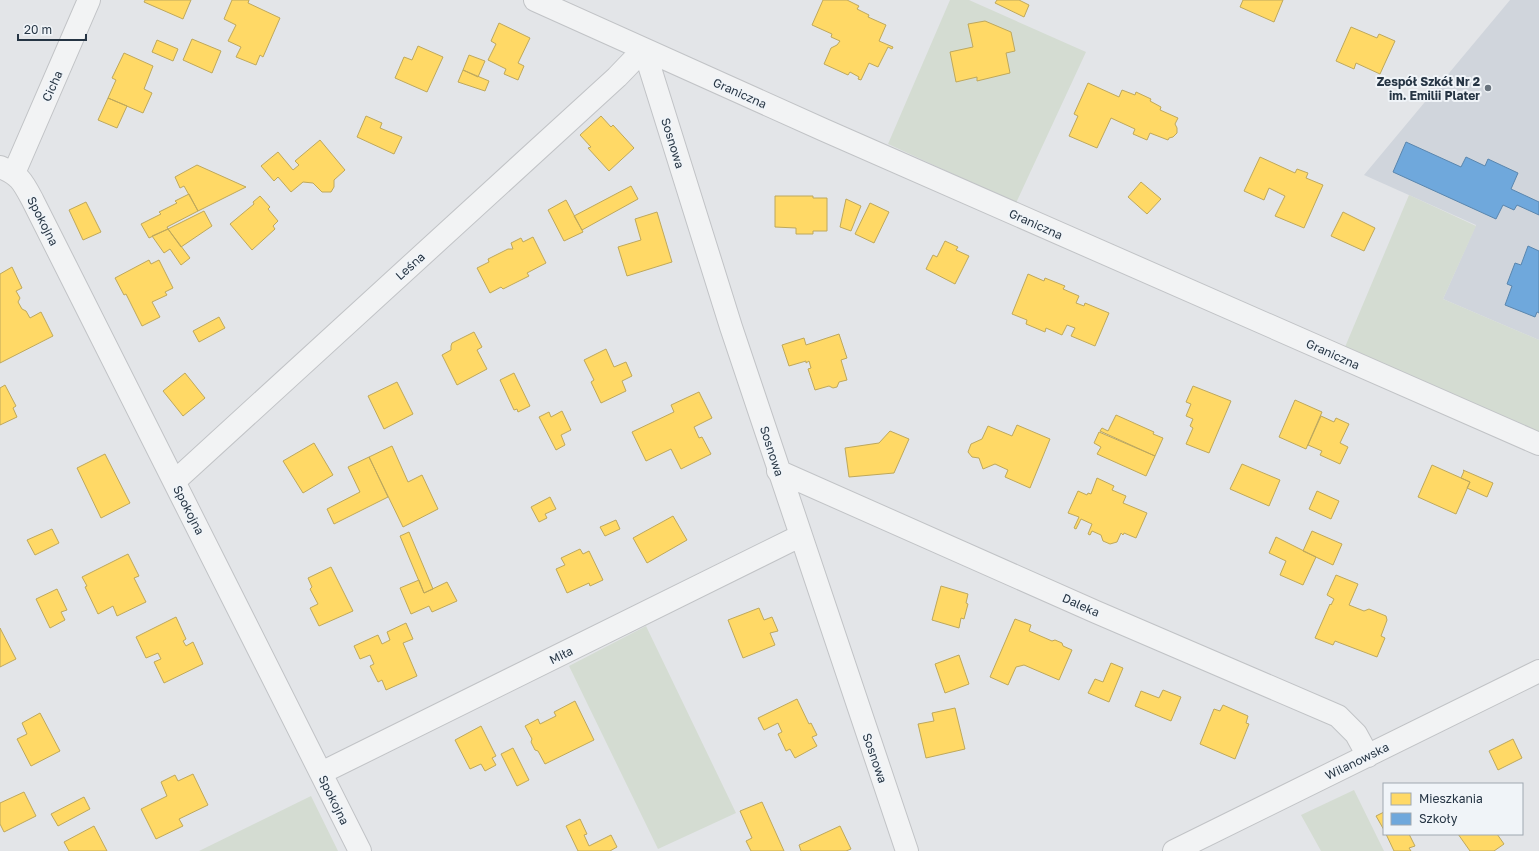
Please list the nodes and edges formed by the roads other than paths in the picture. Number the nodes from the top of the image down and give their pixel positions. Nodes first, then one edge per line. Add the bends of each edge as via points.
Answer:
1 (89, 0) edge
2 (535, 0) edge
3 (644, 49) junction
4 (7, 170) edge
5 (1539, 444) edge
6 (778, 471) junction
7 (175, 481) junction
8 (800, 536) junction
9 (1539, 671) edge
10 (1368, 756) junction
11 (321, 774) junction
12 (360, 851) edge
13 (906, 851) edge
14 (1174, 851) edge

1 - 4 street, Cicha
2 - 3 street, Graniczna
3 - 5 street, Graniczna
3 - 6 street, Sosnowa
3 - 7 street, Leśna via 617,77
4 - 7 street, Spokojna via 24,184
6 - 8 street, Sosnowa
6 - 10 street, Daleka via 1338,716 1356,734
7 - 11 street, Spokojna
8 - 11 street, Miła
8 - 13 street, Sosnowa
9 - 10 street, Wilanowska
10 - 14 street, Wilanowska
11 - 12 street, Spokojna

